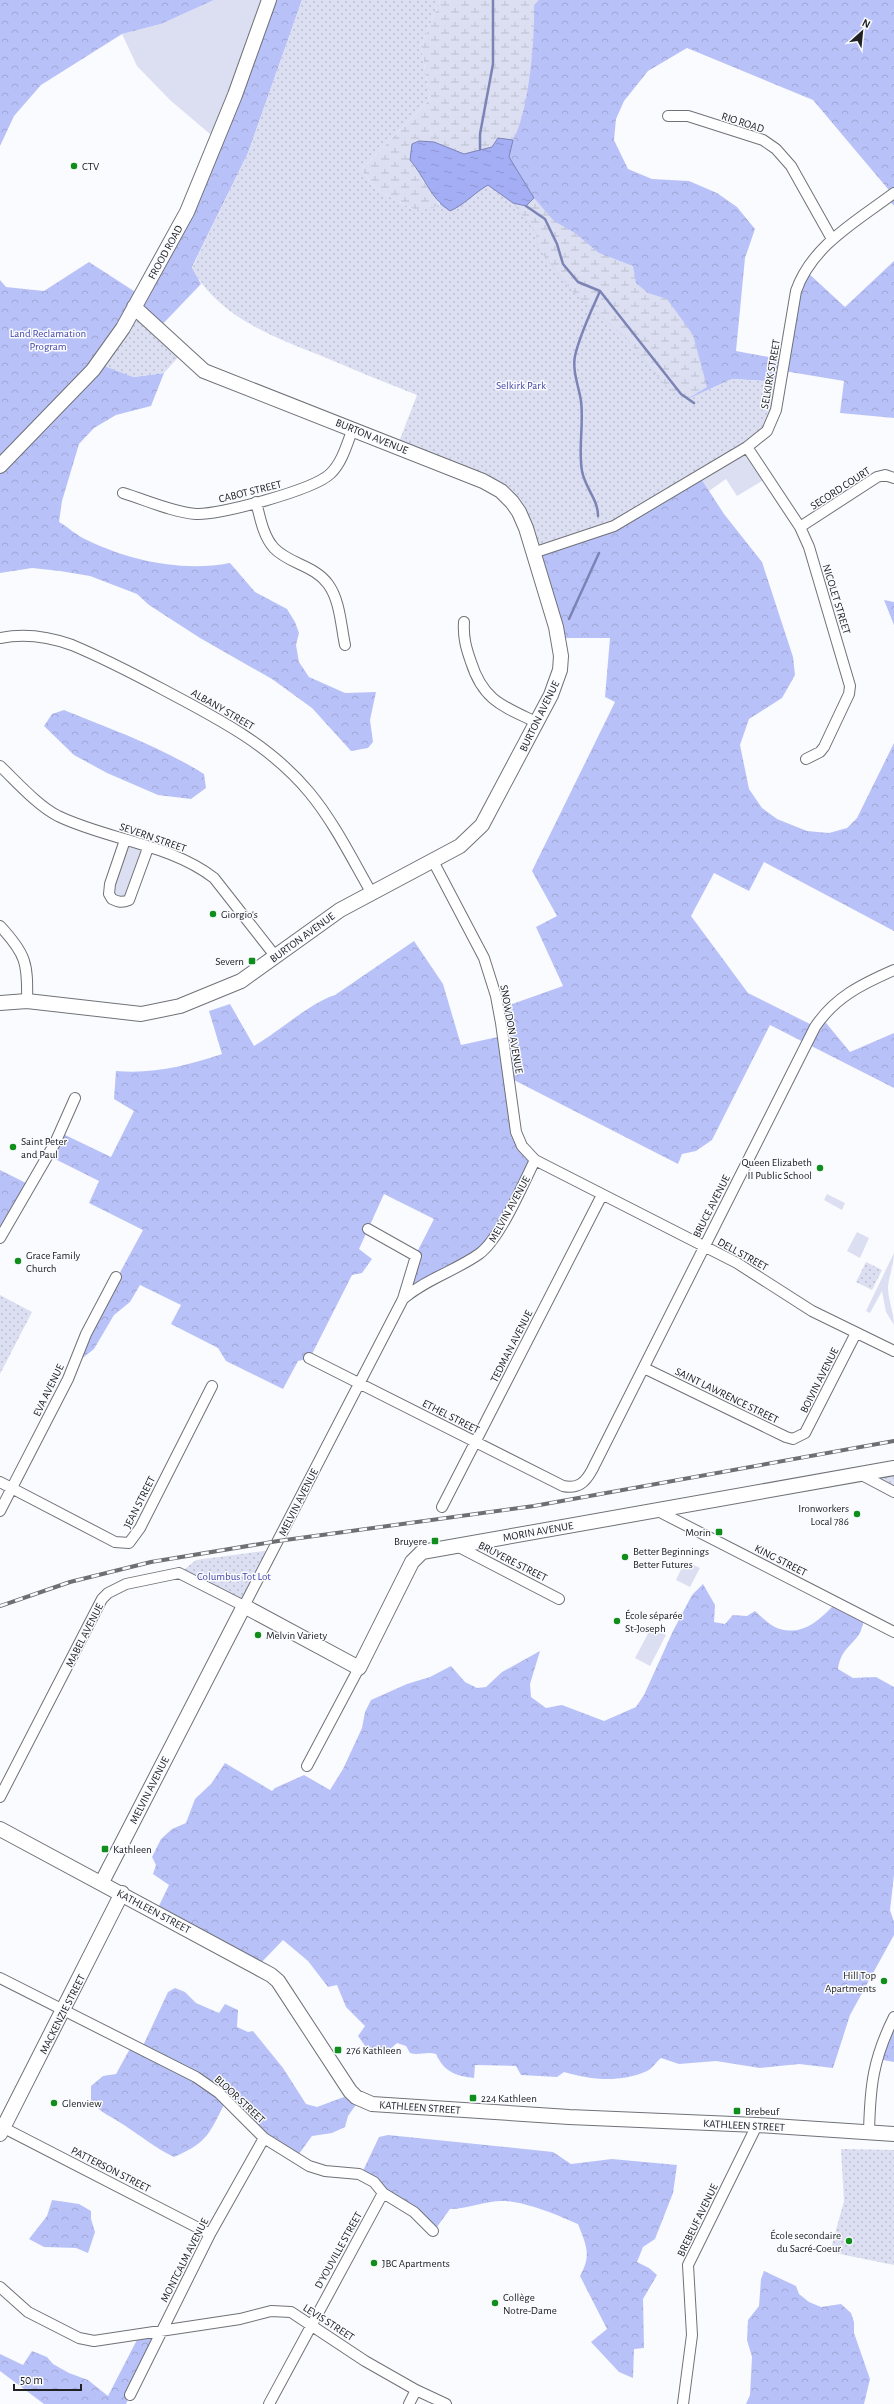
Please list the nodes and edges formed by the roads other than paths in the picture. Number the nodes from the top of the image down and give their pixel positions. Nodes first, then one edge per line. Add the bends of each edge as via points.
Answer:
1 (269, 0) edge
2 (668, 116) dead end
3 (894, 194) edge
4 (832, 239) junction
5 (134, 307) junction
6 (353, 428) junction
7 (747, 447) junction
8 (0, 466) edge
9 (894, 478) edge
10 (123, 493) dead end
11 (256, 502) junction
12 (800, 528) junction
13 (533, 553) junction
14 (464, 622) dead end
15 (0, 638) edge
16 (345, 646) dead end
17 (536, 722) junction
18 (806, 759) dead end
19 (0, 766) edge
20 (125, 840) junction
21 (148, 848) junction
22 (433, 861) junction
23 (371, 892) junction
24 (0, 926) edge
25 (276, 957) junction
26 (894, 970) edge
27 (27, 1001) junction
28 (0, 1003) edge
29 (75, 1098) dead end
30 (535, 1160) junction
31 (602, 1195) junction
32 (368, 1230) dead end
33 (0, 1238) edge
34 (704, 1246) junction
35 (116, 1278) dead end
36 (403, 1299) junction
37 (856, 1333) junction
38 (894, 1351) edge
39 (310, 1358) dead end
40 (644, 1368) junction
41 (360, 1382) junction
42 (212, 1386) dead end
43 (801, 1437) joint
44 (476, 1442) junction
45 (894, 1468) edge
46 (860, 1474) junction
47 (0, 1482) edge
48 (583, 1483) joint
49 (12, 1488) junction
50 (894, 1492) edge
51 (442, 1507) dead end
52 (656, 1510) junction
53 (0, 1511) edge
54 (456, 1545) junction
55 (560, 1599) dead end
56 (244, 1606) junction
57 (894, 1632) edge
58 (359, 1668) junction
59 (307, 1766) dead end
60 (0, 1797) edge
61 (0, 1829) edge
62 (102, 1882) junction
63 (122, 1893) junction
64 (0, 1978) edge
65 (63, 2011) junction
66 (894, 2017) edge
67 (757, 2125) junction
68 (1, 2130) edge
69 (868, 2133) junction
70 (894, 2134) edge
71 (264, 2138) junction
72 (383, 2192) junction
73 (433, 2232) dead end
74 (210, 2234) junction
75 (0, 2287) edge
76 (311, 2324) junction
77 (163, 2329) junction
78 (416, 2390) junction
79 (130, 2396) dead end
80 (269, 2404) edge
81 (409, 2404) edge
82 (446, 2404) edge
83 (683, 2404) edge

1 - 5 street, FROOD ROAD via 227,116 187,212
2 - 4 street, RIO ROAD via 688,116 763,140 773,146 791,166
3 - 4 street, SELKIRK STREET
4 - 7 street, SELKIRK STREET via 809,265 796,291 774,418 767,431
5 - 6 street, BURTON AVENUE via 204,371
5 - 8 street, FROOD ROAD via 123,328 93,370
6 - 11 street, CABOT STREET via 341,458 325,479 307,488
6 - 13 street, BURTON AVENUE via 483,481 501,491 519,512
7 - 12 street, NICOLET STREET
7 - 13 street, SELKIRK STREET via 614,526
9 - 12 street, SECORD COURT via 878,477
10 - 11 street, CABOT STREET via 196,514
11 - 16 street via 263,528 274,548 315,571 328,584 337,605
12 - 18 street, NICOLET STREET via 809,547 850,686 849,694 824,747
13 - 17 street, BURTON AVENUE via 556,627 561,656 557,682
14 - 17 street via 465,643 478,682 484,691 503,705
15 - 23 street, ALBANY STREET via 26,635 72,644 187,702 249,738 292,773 310,793
17 - 22 street, BURTON AVENUE via 482,825 460,846
19 - 20 street, SEVERN STREET via 52,813
20 - 21 street, SEVERN STREET
20 - 21 street via 109,889 116,901 124,903 129,900
21 - 25 street, SEVERN STREET via 192,863 214,878
22 - 23 street, BURTON AVENUE
22 - 30 street, SNOWDON AVENUE via 489,972 501,1023 516,1132 522,1146
23 - 25 street, BURTON AVENUE via 324,920
24 - 27 street via 21,951 25,962
25 - 27 street, BURTON AVENUE via 230,987 160,1011 141,1014
26 - 34 street, BRUCE AVENUE via 840,998 822,1017
27 - 28 street, BURTON AVENUE
29 - 33 street via 55,1143
30 - 31 street, DELL STREET
30 - 36 street, MELVIN AVENUE via 486,1249 432,1278
31 - 34 street, DELL STREET
31 - 44 street, TEDMAN AVENUE
32 - 36 street via 416,1256
34 - 37 street, DELL STREET via 753,1272 812,1311
34 - 40 street, BRUCE AVENUE
35 - 49 street, EVA AVENUE via 86,1334 68,1379
36 - 41 street, MELVIN AVENUE
37 - 38 street, DELL STREET
37 - 43 street, BOIVIN AVENUE
39 - 41 street, ETHEL STREET
40 - 43 street, SAINT LAWRENCE STREET via 786,1437
40 - 48 street, BRUCE AVENUE
41 - 44 street, ETHEL STREET
41 - 56 street, MELVIN AVENUE
42 - 49 street, JEAN STREET via 140,1528 128,1543 115,1542
44 - 48 street, ETHEL STREET via 563,1486 578,1486
44 - 51 street, TEDMAN AVENUE
45 - 46 street, MORIN AVENUE
46 - 50 street
46 - 52 street, MORIN AVENUE
47 - 49 street, JEAN STREET
49 - 53 street, EVA AVENUE
52 - 54 street, MORIN AVENUE
52 - 57 street, KING STREET
54 - 55 street, BRUYERE STREET
54 - 58 street, MORIN AVENUE via 429,1550 417,1556
56 - 58 street, MABEL AVENUE
56 - 60 street, MABEL AVENUE via 179,1573 126,1584 108,1593 102,1599
56 - 62 street, MELVIN AVENUE
58 - 59 street, MORIN AVENUE
61 - 62 street, KATHLEEN STREET
62 - 63 street, KATHLEEN STREET
63 - 65 street, MACKENZIE STREET
63 - 67 street, KATHLEEN STREET via 271,1975 350,2091 364,2101 381,2105 569,2118
64 - 65 street, BLOOR STREET
65 - 68 street, MACKENZIE STREET
65 - 71 street, BLOOR STREET via 196,2076 219,2093
66 - 69 street via 881,2045 872,2075
67 - 69 street, KATHLEEN STREET
67 - 83 street, BREBEUF AVENUE via 688,2265 692,2335
68 - 74 street, PATTERSON STREET
69 - 70 street, KATHLEEN STREET
71 - 72 street, BLOOR STREET via 309,2166 359,2174 374,2182
71 - 74 street, MONTCALM AVENUE
72 - 73 street, BLOOR STREET via 414,2212
72 - 76 street, D'YOUVILLE STREET
74 - 77 street, MONTCALM AVENUE
75 - 77 street, LEVIS STREET via 28,2312 79,2338 94,2341
76 - 77 street, LEVIS STREET via 292,2312 271,2311 240,2319
76 - 78 street, LEVIS STREET via 365,2361
76 - 80 street, D'YOUVILLE STREET
77 - 79 street, MONTCALM AVENUE
78 - 81 street
78 - 82 street, LEVIS STREET

